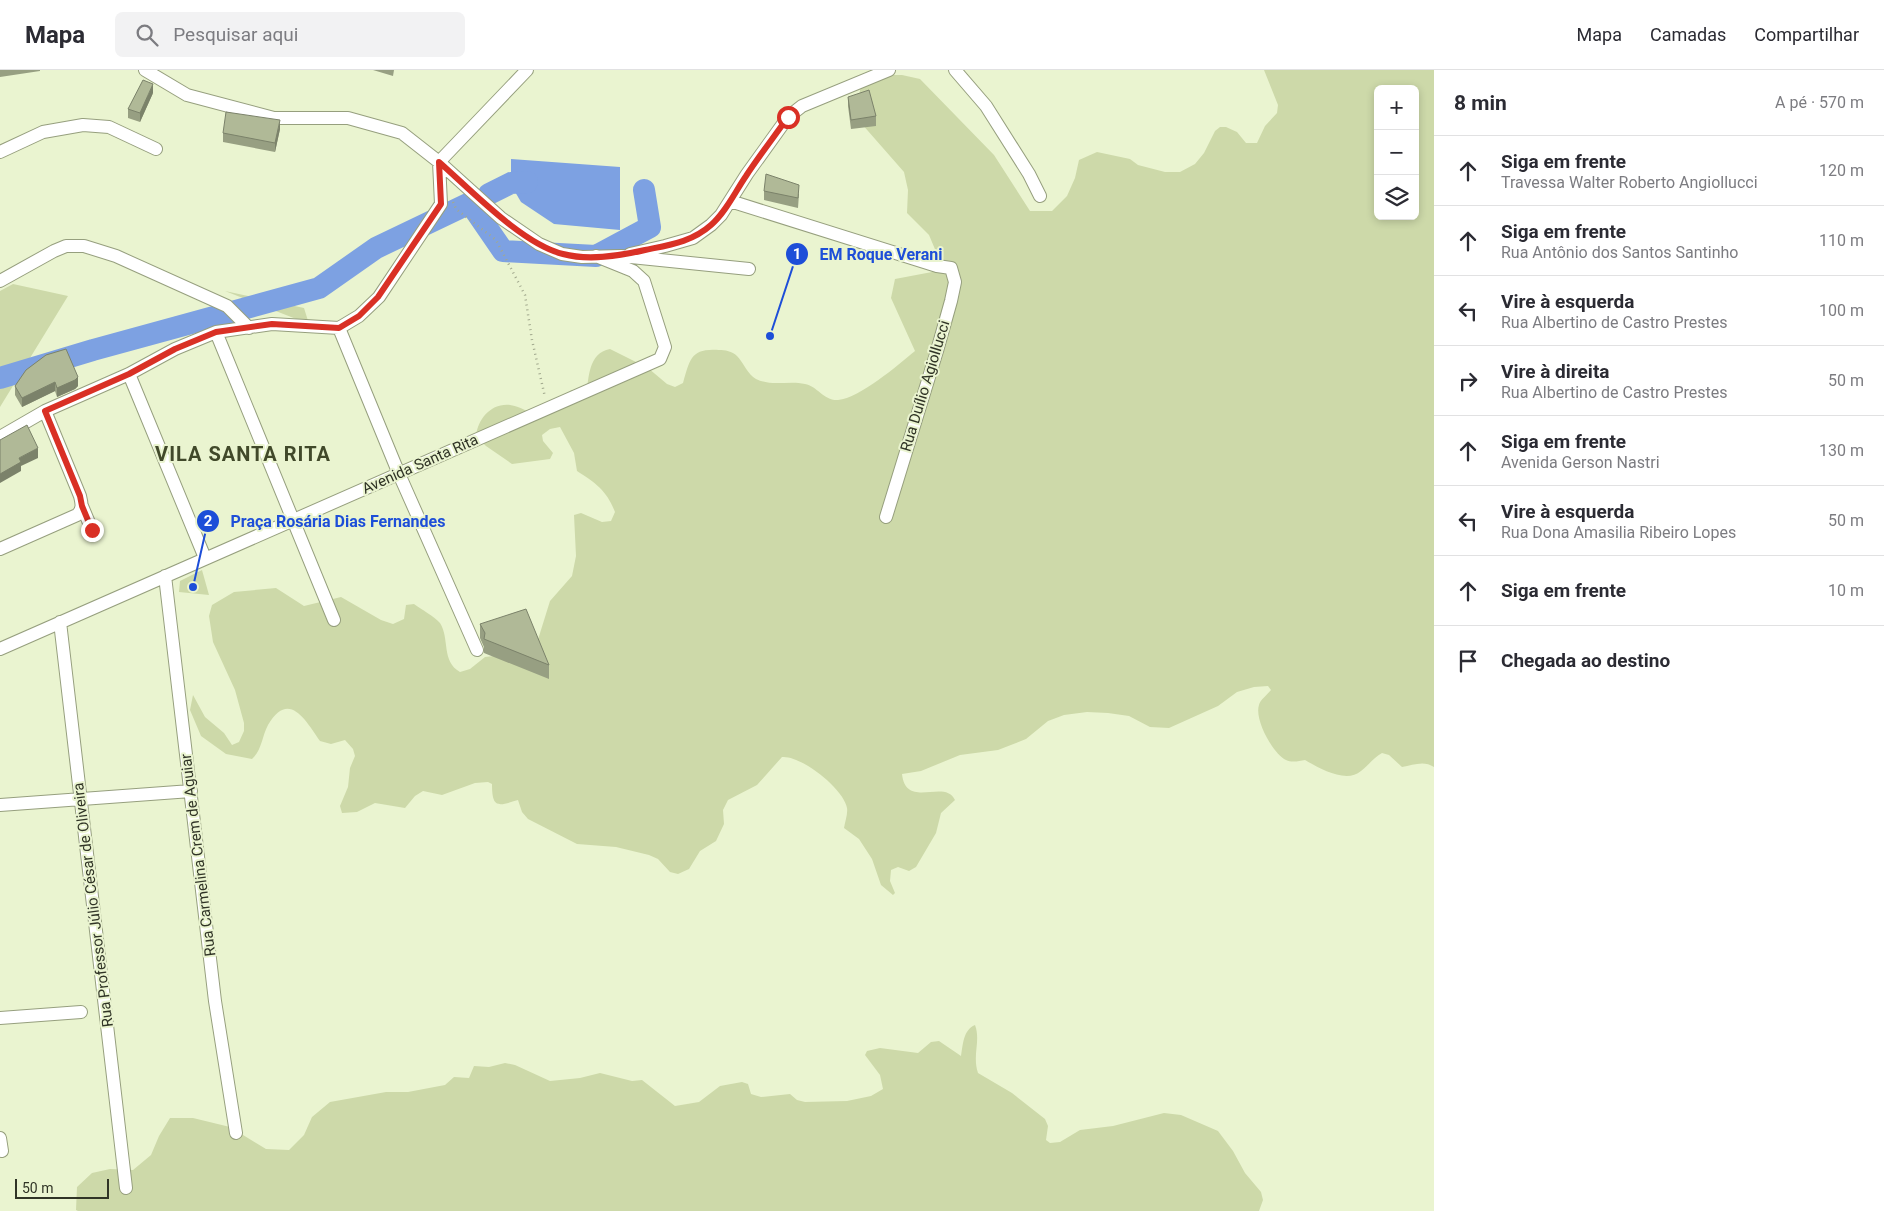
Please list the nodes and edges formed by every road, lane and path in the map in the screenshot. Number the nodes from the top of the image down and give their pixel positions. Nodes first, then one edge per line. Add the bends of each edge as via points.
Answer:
1 (145, 70) edge
2 (527, 70) edge
3 (888, 70) edge
4 (955, 70) edge
5 (874, 73) edge
6 (156, 149) dead end
7 (0, 152) edge
8 (439, 162) junction
9 (1040, 196) dead end
10 (453, 201) dead end
11 (730, 201) junction
12 (596, 256) junction
13 (621, 256) junction
14 (749, 269) dead end
15 (0, 281) edge
16 (250, 328) junction
17 (339, 328) junction
18 (216, 332) junction
19 (129, 374) junction
20 (548, 408) junction
21 (45, 411) junction
22 (0, 437) edge
23 (399, 474) junction
24 (82, 506) junction
25 (886, 517) dead end
26 (293, 520) junction
27 (92, 530) dead end
28 (0, 548) edge
29 (205, 558) junction
30 (165, 576) junction
31 (334, 620) dead end
32 (60, 622) junction
33 (0, 648) edge
34 (477, 650) dead end
35 (191, 791) junction
36 (80, 799) junction
37 (0, 806) edge
38 (81, 1012) dead end
39 (0, 1018) edge
40 (236, 1133) dead end
41 (126, 1188) dead end

1 - 8 street via 188,95 274,118 348,118 402,133
2 - 8 street
3 - 5 street
4 - 9 street via 986,106
5 - 11 street via 802,106 788,117
6 - 7 street via 108,127 83,125 43,132
8 - 12 street via 501,218 539,244 562,254
8 - 17 street via 441,204 378,297 359,316
10 - 20 path via 456,209 496,240 525,295
11 - 13 street via 711,225 693,238
11 - 25 street, Rua Duílio Agiollucci via 951,268 955,282 937,351
12 - 13 street
12 - 20 street, Avenida Santa Rita via 632,271 644,281 665,347 660,359
13 - 14 street
15 - 16 street via 54,251 66,246 84,246 116,256 227,306
16 - 17 street via 272,324
16 - 18 street
17 - 23 street
18 - 19 street via 175,349
18 - 26 street
19 - 21 street
19 - 29 street
20 - 23 street, Avenida Santa Rita
21 - 22 street
21 - 24 street
23 - 26 street, Avenida Santa Rita
23 - 34 street
24 - 27 street
24 - 28 street via 77,515
26 - 29 street, Avenida Santa Rita
26 - 31 street
29 - 30 street, Avenida Santa Rita
30 - 32 street, Avenida Santa Rita
30 - 35 street, Rua Carmelina Crem de Aguiar
32 - 33 street, Avenida Santa Rita
32 - 36 street, Rua Professor Júlio César de Oliveira
35 - 36 street
35 - 40 street, Rua Carmelina Crem de Aguiar via 215,1001
36 - 37 street
36 - 41 street, Rua Professor Júlio César de Oliveira
38 - 39 street

